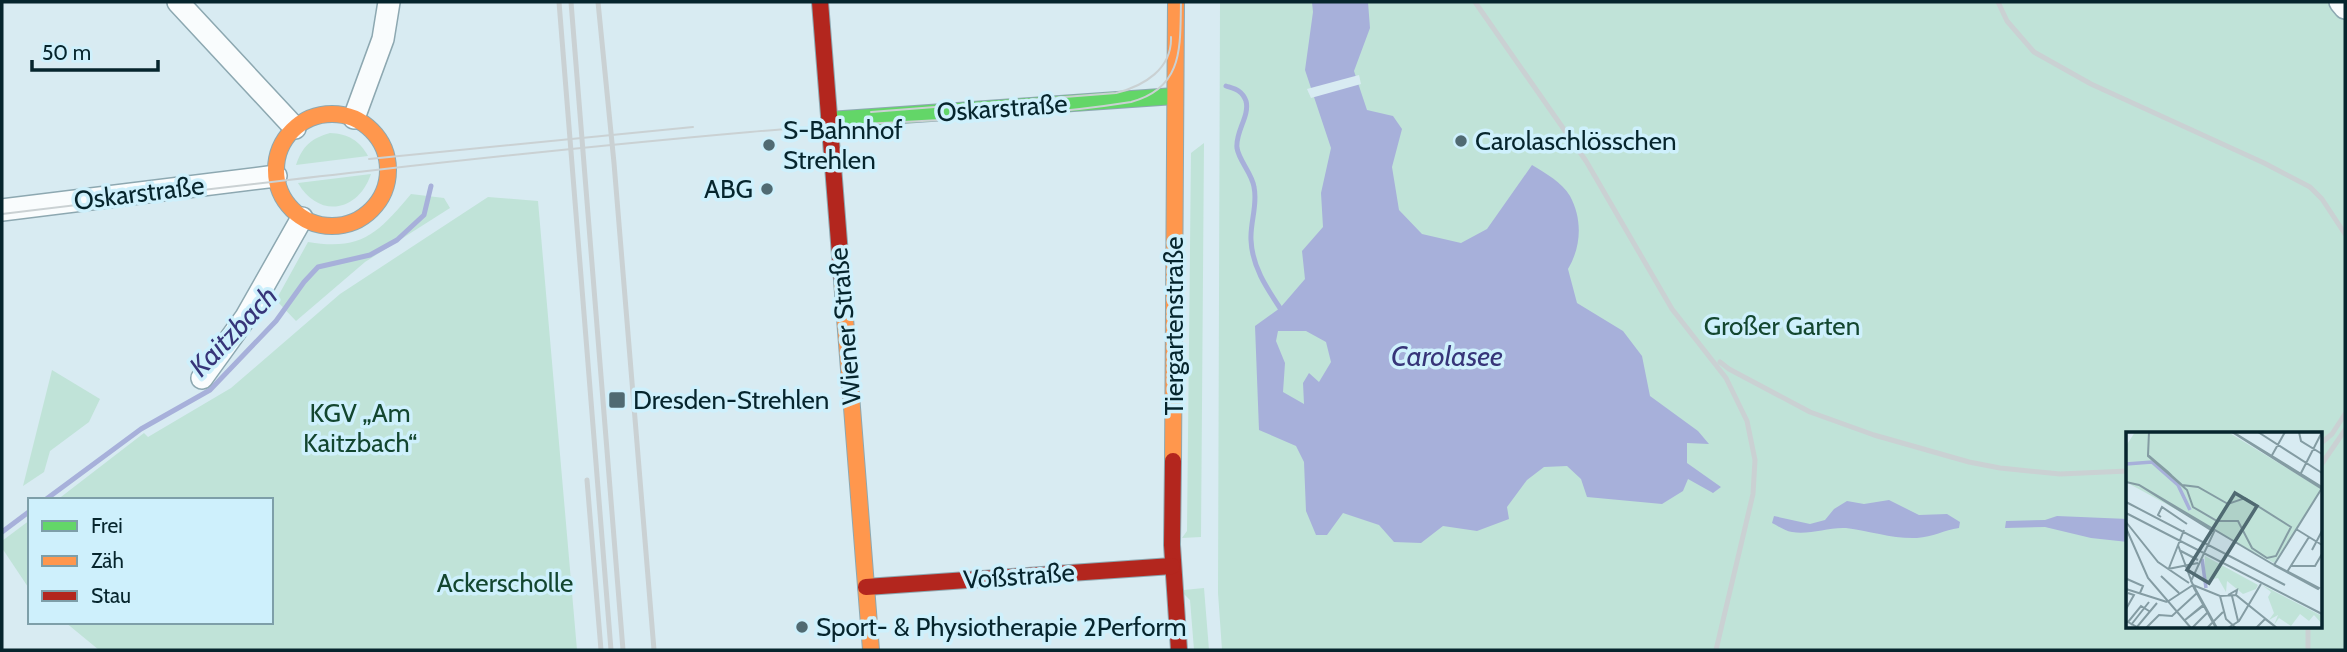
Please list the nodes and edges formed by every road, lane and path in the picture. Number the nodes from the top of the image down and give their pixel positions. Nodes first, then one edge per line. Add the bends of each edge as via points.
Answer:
1 (178, 2) edge
2 (388, 2) edge
3 (820, 2) edge
4 (1177, 2) edge
5 (2340, 2) edge
6 (2345, 8) edge
7 (1175, 96) junction
8 (354, 118) junction
9 (829, 120) junction
10 (295, 128) junction
11 (276, 176) junction
12 (2, 210) edge
13 (302, 218) junction
14 (202, 378) dead end
15 (1172, 566) junction
16 (866, 587) junction
17 (871, 650) edge
18 (1179, 650) edge

1 - 10 street
2 - 8 street via 383,39
3 - 9 street, Wiener Straße
4 - 7 street, Tiergartenstraße
5 - 6 street
7 - 9 street, Oskarstraße
7 - 15 street, Tiergartenstraße
8 - 10 street via 323,115
8 - 13 street via 380,141 387,157 387,185 380,201 368,214 335,227
9 - 16 street, Wiener Straße
10 - 11 street via 278,155
11 - 12 street, Oskarstraße
11 - 13 street via 290,208
13 - 14 street via 246,317
15 - 16 street, Voßstraße
15 - 18 street, Tiergartenstraße
16 - 17 street, Wiener Straße

